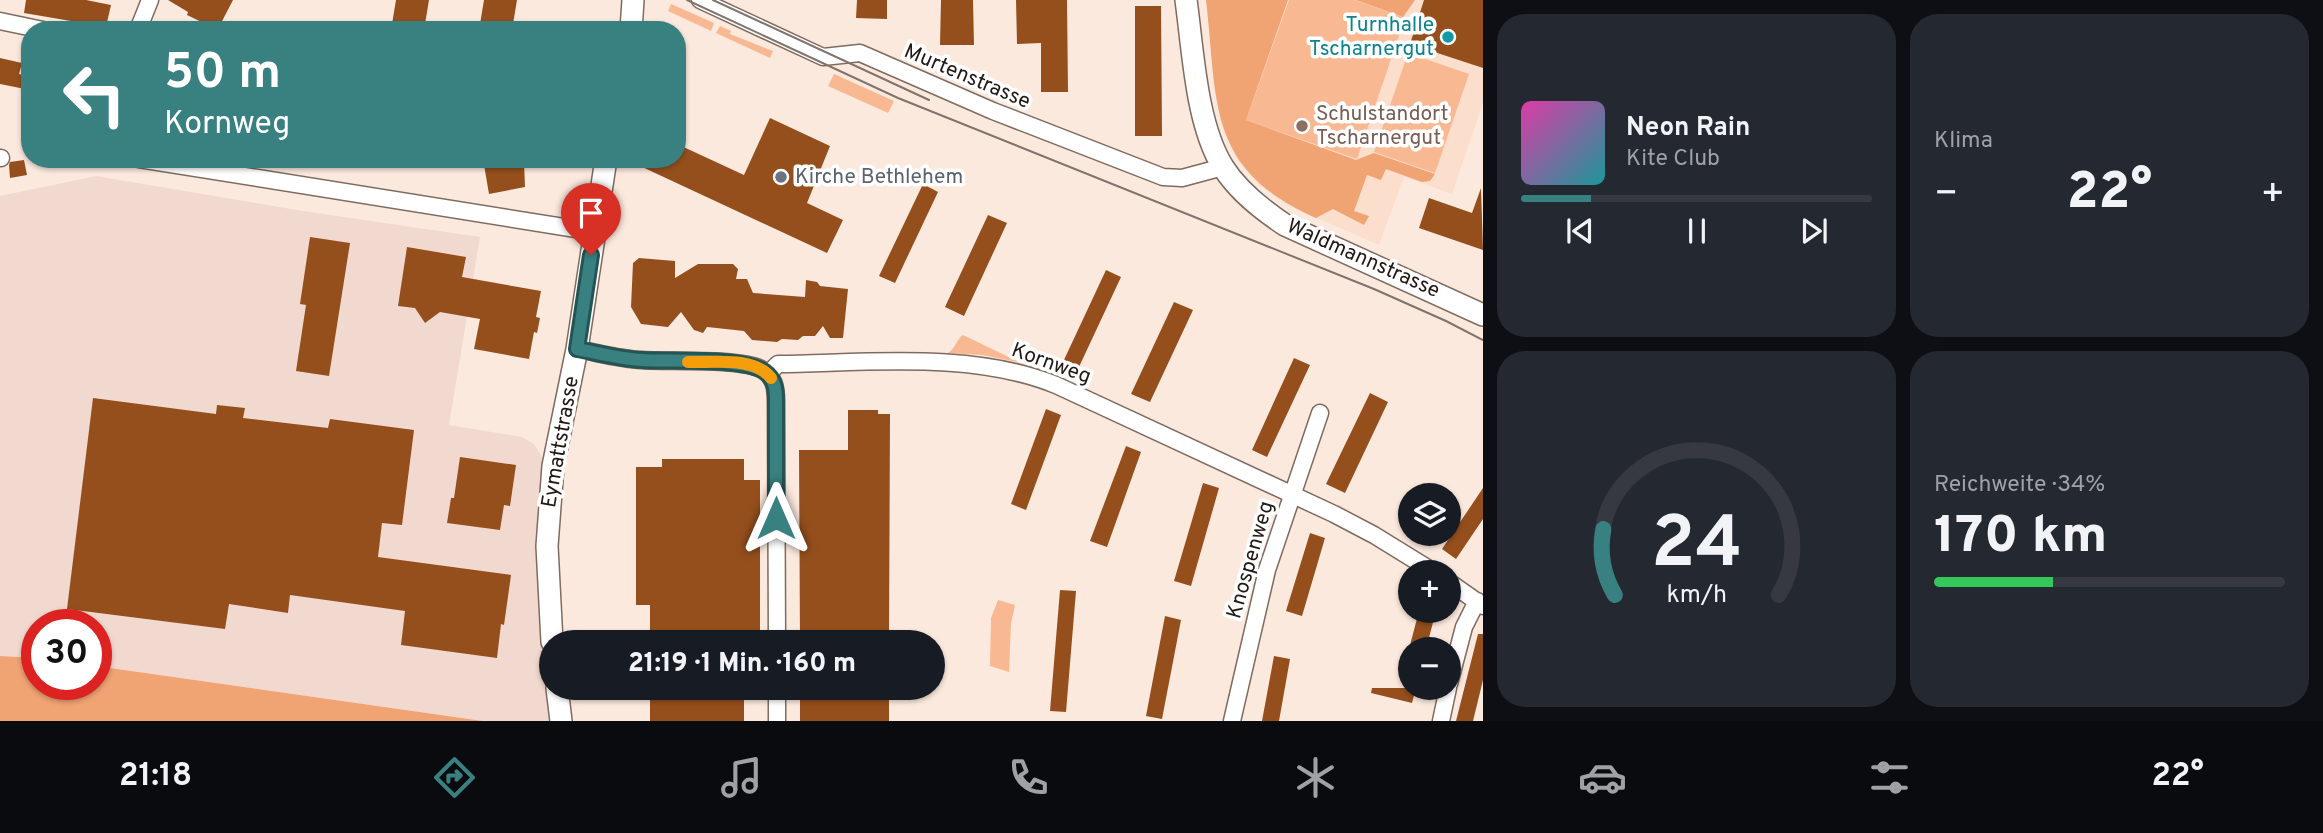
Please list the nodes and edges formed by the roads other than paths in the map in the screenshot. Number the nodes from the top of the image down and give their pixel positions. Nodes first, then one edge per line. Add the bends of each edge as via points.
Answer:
1 (150, 0) edge
2 (633, 0) edge
3 (700, 0) edge
4 (1186, 0) edge
5 (0, 21) edge
6 (142, 21) edge
7 (632, 21) edge
8 (21, 25) edge
9 (1223, 167) junction
10 (195, 168) edge
11 (605, 168) edge
12 (595, 232) junction
13 (1483, 315) edge
14 (577, 349) junction
15 (768, 373) junction
16 (1320, 413) dead end
17 (1292, 493) junction
18 (1415, 560) edge
19 (1461, 591) edge
20 (1480, 604) edge
21 (551, 630) edge
22 (777, 630) edge
23 (1461, 638) edge
24 (558, 700) edge
25 (777, 700) edge
26 (1446, 700) edge
27 (561, 721) edge
28 (778, 721) edge
29 (1232, 721) edge
30 (1441, 721) edge

1 - 6 street
2 - 7 street
3 - 9 street, Murtenstrasse via 823,57 860,53 1163,177 1182,178
4 - 9 street, Waldmannstrasse via 1205,123
5 - 8 street
9 - 13 street, Waldmannstrasse via 1251,200 1285,225
10 - 12 street
11 - 12 street, Eymattstrasse
12 - 14 street, Eymattstrasse
14 - 15 street via 640,360 744,364
14 - 21 street, Eymattstrasse via 552,466 548,509
15 - 17 street, Kornweg via 778,364 942,362 1009,369 1056,385
15 - 22 street via 776,388
16 - 17 street, Knospenweg
17 - 18 street, Kornweg
17 - 29 street, Knospenweg via 1266,570
19 - 20 street
20 - 23 street
24 - 27 street
25 - 28 street
26 - 30 street

